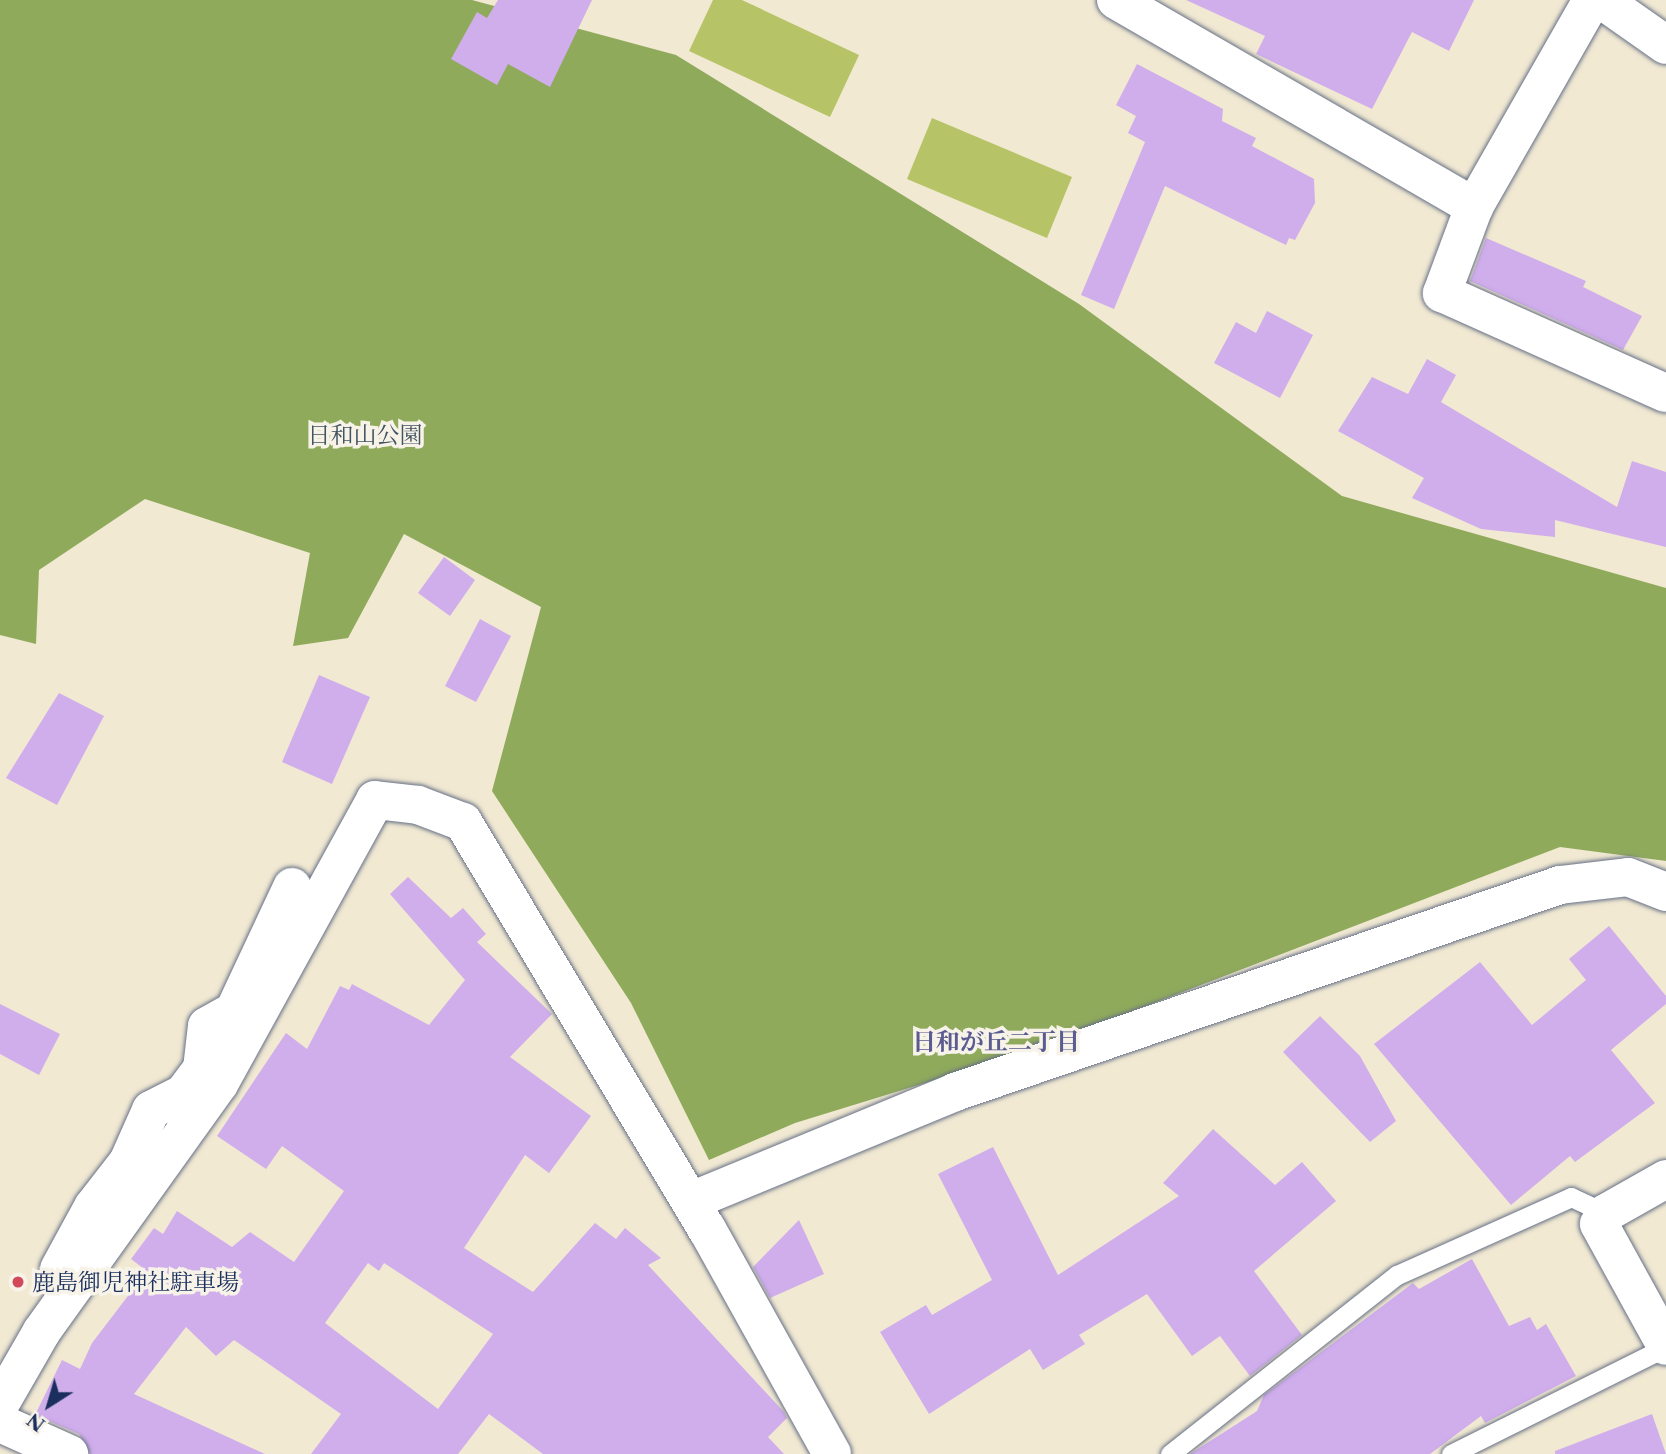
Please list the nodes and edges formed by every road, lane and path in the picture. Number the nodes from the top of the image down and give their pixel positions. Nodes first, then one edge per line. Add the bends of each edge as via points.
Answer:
1 (1116, 0) edge
2 (1592, 0) edge
3 (1602, 0) edge
4 (1666, 45) edge
5 (1474, 207) junction
6 (1666, 393) edge
7 (292, 887) dead end
8 (1666, 892) edge
9 (1666, 1179) edge
10 (691, 1201) junction
11 (1606, 1213) junction
12 (1666, 1346) edge
13 (0, 1355) edge
14 (0, 1404) edge
15 (0, 1423) edge
16 (69, 1454) edge
17 (832, 1454) edge
18 (1170, 1454) edge
19 (1451, 1454) edge

1 - 5 street
2 - 5 street
3 - 4 street
5 - 6 street via 1442,293
7 - 13 street via 234,1011 207,1026 202,1069 183,1094 150,1110 128,1161
8 - 10 street via 1628,877 1560,885 955,1092
9 - 11 street
10 - 14 street via 463,822 418,805 374,800 219,1084 42,1331
10 - 17 street
11 - 12 street via 1599,1224
11 - 18 lane via 1571,1197 1397,1275
12 - 19 lane
15 - 16 street

